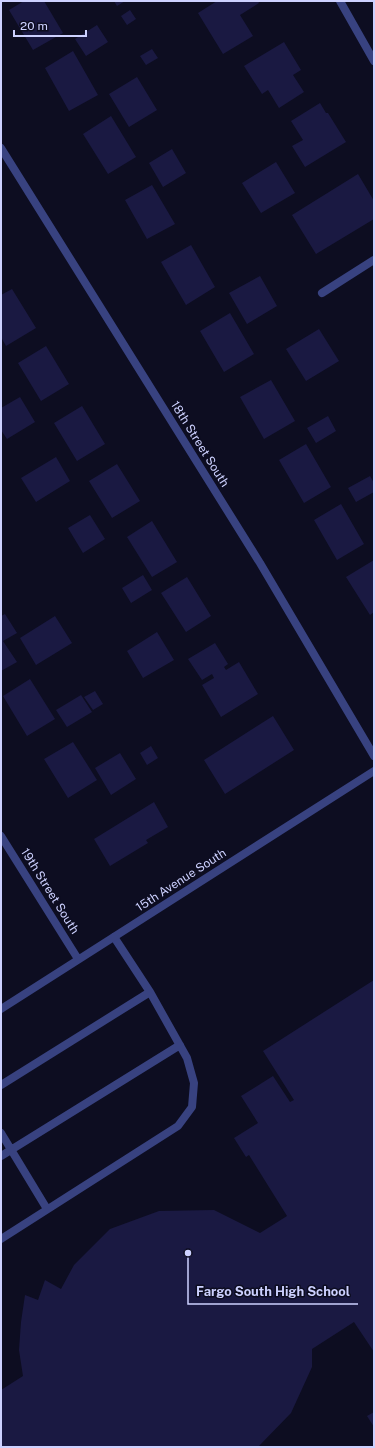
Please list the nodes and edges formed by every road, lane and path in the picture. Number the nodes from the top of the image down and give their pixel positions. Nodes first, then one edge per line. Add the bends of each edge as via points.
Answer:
1 (340, 1) edge
2 (374, 61) edge
3 (1, 148) edge
4 (374, 260) edge
5 (322, 292) dead end
6 (374, 756) edge
7 (374, 771) edge
8 (1, 836) edge
9 (114, 937) junction
10 (78, 959) junction
11 (150, 992) junction
12 (1, 1009) edge
13 (180, 1045) junction
14 (1, 1085) edge
15 (1, 1133) edge
16 (11, 1149) junction
17 (1, 1156) edge
18 (47, 1209) junction
19 (1, 1239) edge

1 - 2 street
3 - 6 street, 18th Street South via 260,563
4 - 5 street
7 - 9 street, 15th Avenue South
8 - 10 street, 19th Street South
9 - 10 street, 15th Avenue South
9 - 11 street
10 - 12 street, 15th Avenue South
11 - 13 street
11 - 14 street
13 - 16 street
13 - 18 street via 187,1058 194,1083 192,1108 178,1126
15 - 16 street
16 - 17 street
16 - 18 street
18 - 19 street

